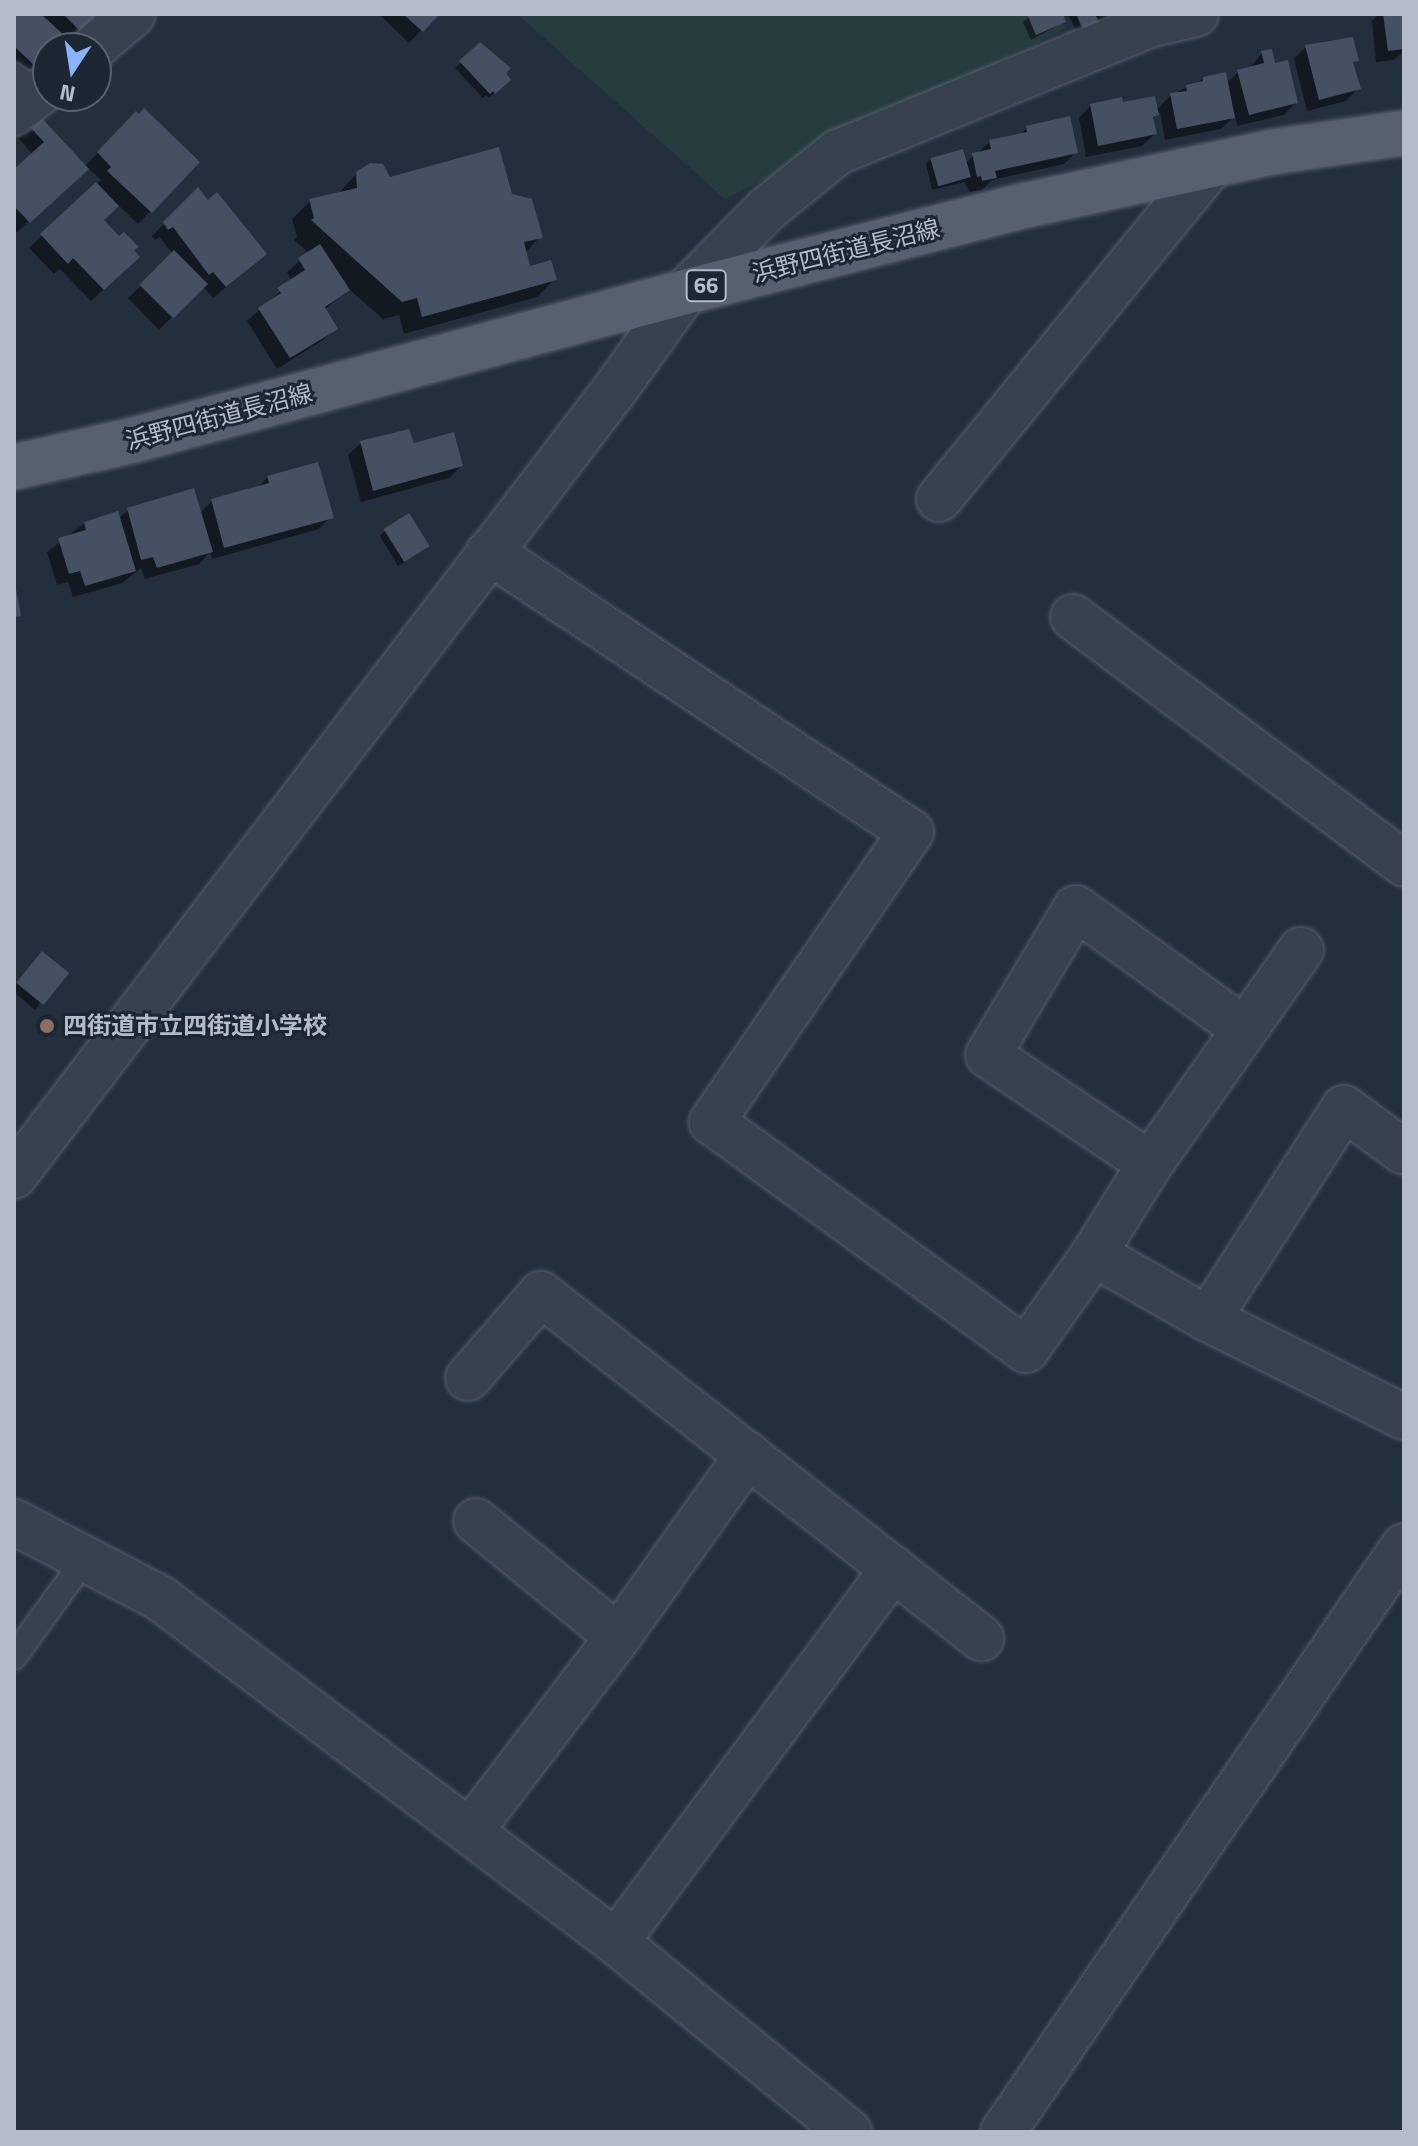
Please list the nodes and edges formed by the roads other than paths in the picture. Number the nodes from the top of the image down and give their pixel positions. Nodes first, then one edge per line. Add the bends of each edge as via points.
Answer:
1 (133, 14) edge
2 (1196, 14) edge
3 (112, 32) edge
4 (1404, 133) edge
5 (1211, 166) junction
6 (685, 292) junction
7 (14, 467) edge
8 (939, 499) dead end
9 (489, 552) junction
10 (1073, 617) dead end
11 (1404, 864) edge
12 (1301, 950) dead end
13 (1245, 1030) junction
14 (1404, 1152) edge
15 (1150, 1164) junction
16 (14, 1176) edge
17 (1094, 1254) junction
18 (1208, 1319) junction
19 (468, 1378) dead end
20 (1404, 1417) edge
21 (748, 1455) junction
22 (476, 1521) dead end
23 (14, 1522) edge
24 (1404, 1546) edge
25 (85, 1559) junction
26 (893, 1569) junction
27 (618, 1637) junction
28 (981, 1638) dead end
29 (14, 1657) edge
30 (471, 1830) junction
31 (616, 1942) junction
32 (849, 2132) edge
33 (1003, 2132) edge

1 - 3 street
2 - 6 street via 1152,24 838,152 767,209
4 - 5 main road, 浜野四街道長沼線 / 66
5 - 6 main road, 浜野四街道長沼線 / 66 via 1027,205
5 - 8 street
6 - 7 main road, 浜野四街道長沼線 / 66 via 134,440
6 - 9 street
9 - 16 street
9 - 17 street via 911,832 712,1122 1026,1350
10 - 11 street
12 - 13 street
13 - 15 street
13 - 15 street via 1076,908 988,1055
14 - 18 street via 1344,1108
15 - 17 street
17 - 18 street
18 - 20 street
19 - 21 street via 541,1294
21 - 26 street
21 - 27 street
22 - 27 street
23 - 25 street
24 - 33 street
25 - 29 lane
25 - 30 street via 160,1598
26 - 28 street
26 - 31 street
27 - 30 street
30 - 31 street
31 - 32 street

